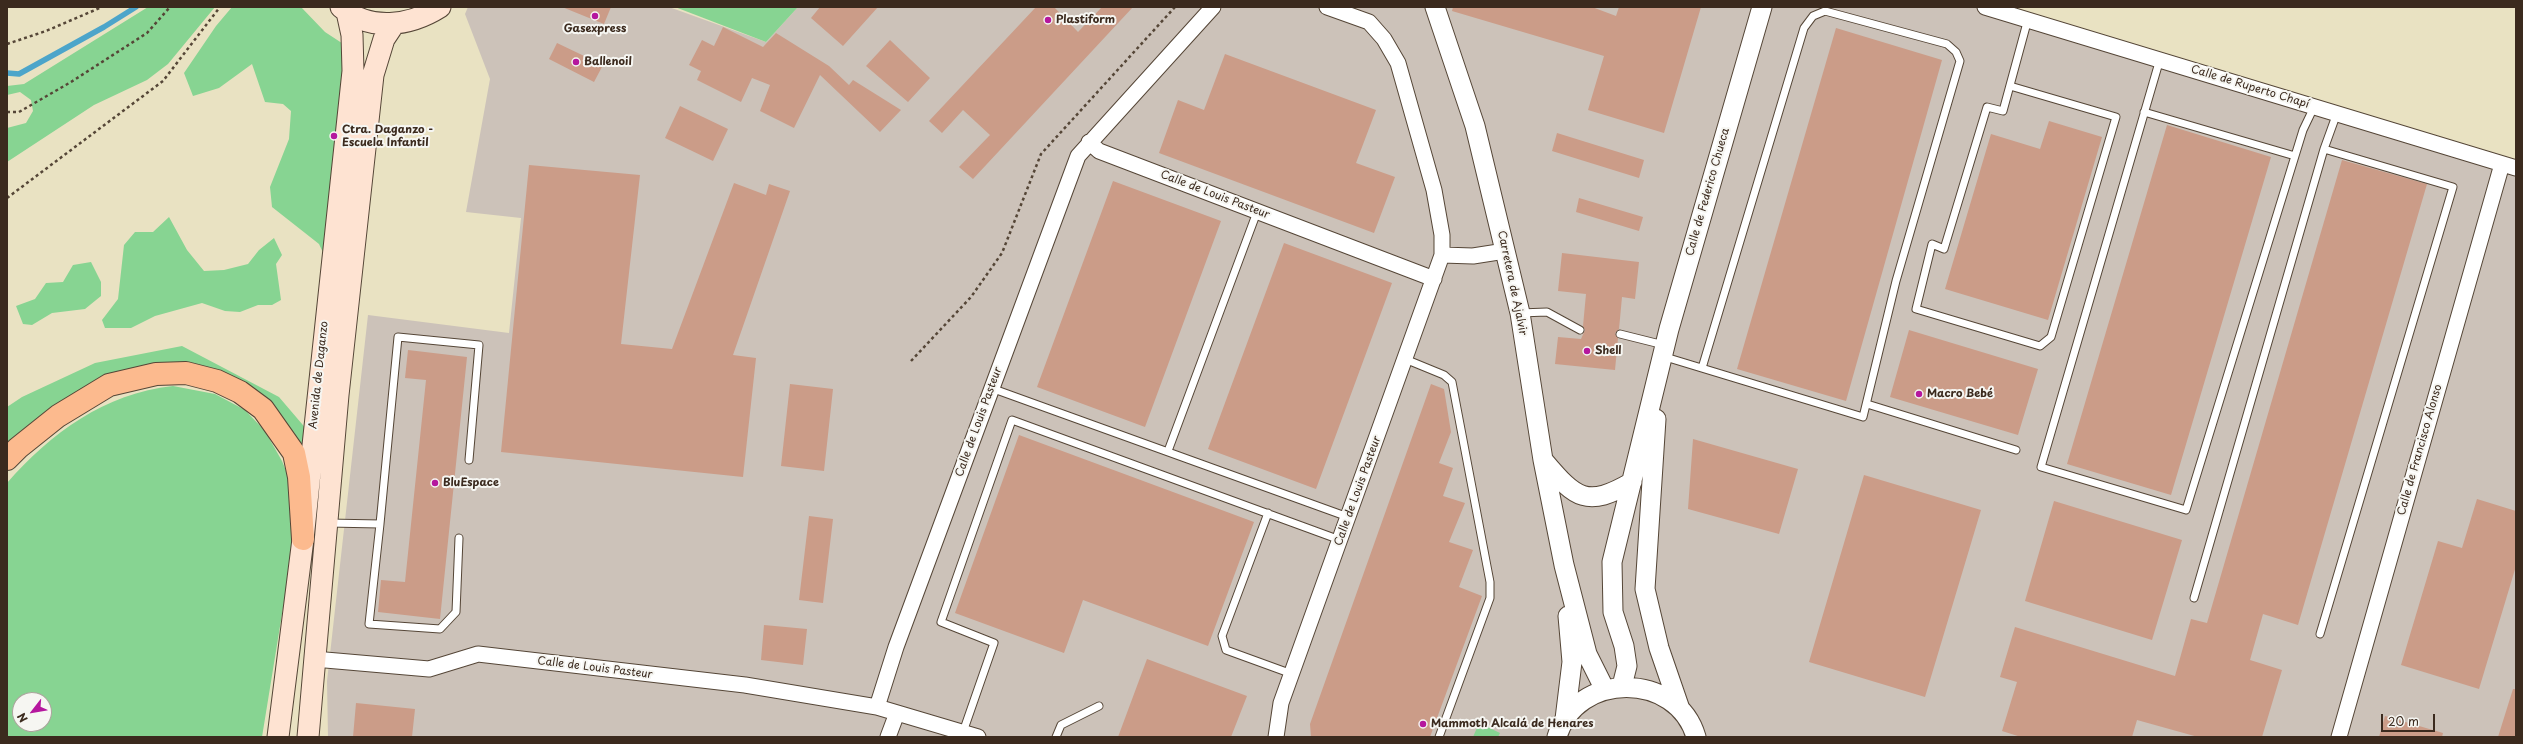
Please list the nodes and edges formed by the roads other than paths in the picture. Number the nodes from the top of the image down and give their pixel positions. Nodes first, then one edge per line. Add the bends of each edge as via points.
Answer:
1 (440, 7) edge
2 (1213, 7) edge
3 (1327, 7) edge
4 (1435, 7) edge
5 (1762, 7) edge
6 (1985, 7) edge
7 (344, 10) edge
8 (2028, 19) junction
9 (394, 24) junction
10 (2160, 59) junction
11 (2010, 86) junction
12 (2314, 106) junction
13 (2144, 112) junction
14 (2337, 114) junction
15 (1089, 142) junction
16 (2324, 150) junction
17 (2295, 156) junction
18 (2502, 164) junction
19 (2516, 168) edge
20 (1258, 212) junction
21 (1505, 251) junction
22 (1442, 255) junction
23 (1434, 279) junction
24 (1520, 313) junction
25 (1580, 330) dead end
26 (1620, 334) dead end
27 (1663, 350) junction
28 (1405, 359) junction
29 (1702, 368) junction
30 (1658, 378) junction
31 (991, 388) junction
32 (1867, 404) junction
33 (2016, 450) dead end
34 (1168, 451) junction
35 (7, 460) edge
36 (469, 460) dead end
37 (1543, 460) junction
38 (1632, 482) junction
39 (1268, 513) junction
40 (1348, 517) junction
41 (328, 523) junction
42 (380, 524) junction
43 (459, 538) dead end
44 (303, 539) junction
45 (1340, 540) junction
46 (1564, 564) junction
47 (2194, 598) dead end
48 (2320, 634) dead end
49 (314, 659) junction
50 (1292, 674) junction
51 (1613, 688) junction
52 (1281, 703) junction
53 (1099, 706) dead end
54 (877, 707) junction
55 (1680, 709) junction
56 (897, 713) junction
57 (963, 732) junction
58 (1558, 732) edge
59 (278, 737) edge
60 (308, 737) edge
61 (888, 737) edge
62 (978, 737) edge
63 (1056, 737) edge
64 (1276, 737) edge
65 (1286, 737) edge
66 (1439, 737) edge
67 (1696, 737) edge
68 (2339, 737) edge

1 - 9 main road via 418,19
2 - 15 street, Calle de Louis Pasteur
3 - 22 street, Calle de Louis Pasteur via 1368,22 1384,40 1398,63 1434,190 1442,235
4 - 21 street, Carretera de Ajalvir via 1475,126
5 - 27 street, Calle de Federico Chueca
6 - 8 street, Calle de Ruperto Chapí
7 - 9 main road via 362,19
7 - 44 main road, Avenida de Daganzo via 352,35 353,71
8 - 10 street, Calle de Ruperto Chapí
8 - 11 lane
9 - 41 main road, Avenida de Daganzo via 384,38 373,75 338,395
10 - 12 street, Calle de Ruperto Chapí
10 - 13 lane
11 - 11 lane via 2003,111 1987,107 1944,249 1932,244 1916,309 2040,346 2051,336 2116,117
12 - 14 street, Calle de Ruperto Chapí
12 - 17 lane
13 - 17 lane
13 - 17 lane via 2041,467 2179,508 2186,510
14 - 16 lane
14 - 18 street, Calle de Ruperto Chapí
15 - 20 street, Calle de Louis Pasteur via 1099,151
15 - 31 street, Calle de Louis Pasteur via 1070,172
16 - 47 lane
16 - 48 lane via 2453,187
18 - 19 street, Calle de Ruperto Chapí
18 - 68 street, Calle de Francisco Alonso
20 - 23 street, Calle de Louis Pasteur
20 - 34 lane
21 - 22 street via 1473,256
21 - 24 street, Carretera de Ajalvir
22 - 23 street, Calle de Louis Pasteur
23 - 28 street, Calle de Louis Pasteur
24 - 25 lane via 1547,312
24 - 37 street, Carretera de Ajalvir
26 - 27 lane
27 - 29 lane
27 - 30 street, Calle de Federico Chueca
28 - 40 street, Calle de Louis Pasteur
28 - 66 lane via 1444,375 1452,382 1490,582 1490,598
29 - 32 lane via 1863,417
29 - 32 lane via 1804,28 1813,16 1825,11 1947,44 1956,52 1960,61 1896,281
30 - 38 street
30 - 55 street via 1645,589 1659,648
31 - 34 lane
31 - 54 street, Calle de Louis Pasteur via 896,647
32 - 33 lane
34 - 40 lane
35 - 44 highway via 58,416 109,385 156,374 186,373 216,381 240,392 263,409 294,453 299,477
36 - 42 lane via 479,345 398,337
37 - 38 street via 1561,482 1591,498 1609,496
37 - 46 street, Carretera de Ajalvir
38 - 51 street via 1612,562 1613,612 1624,646 1627,666
39 - 45 lane
39 - 50 lane via 1222,636 1226,650
39 - 57 lane via 1012,420 941,622 994,643
40 - 45 street, Calle de Louis Pasteur
41 - 42 lane
41 - 49 main road, Avenida de Daganzo
42 - 43 lane via 369,624 440,629 456,612
44 - 59 main road, Avenida de Daganzo
45 - 50 street, Calle de Louis Pasteur
46 - 51 street, Carretera de Ajalvir via 1587,654
46 - 58 street, Carretera de Ajalvir via 1572,662
49 - 54 street, Calle de Louis Pasteur via 429,670 478,654 745,685
49 - 60 main road, Avenida de Daganzo
50 - 52 street, Calle de Louis Pasteur
51 - 55 street via 1650,691 1663,696
51 - 58 street via 1582,701
52 - 64 street, Calle de Louis Pasteur
52 - 65 street, Calle de Louis Pasteur
53 - 63 lane via 1061,725
54 - 56 street, Calle de Louis Pasteur
55 - 67 street via 1694,728
56 - 57 street, Calle de Louis Pasteur
56 - 61 street
57 - 62 street, Calle de Louis Pasteur

